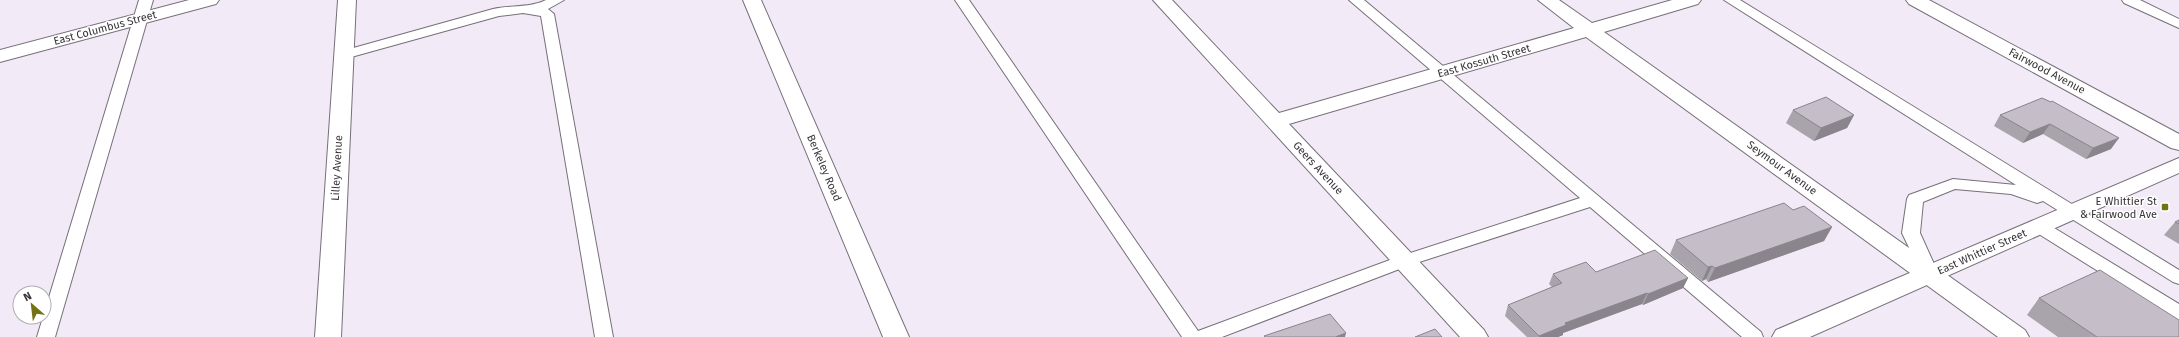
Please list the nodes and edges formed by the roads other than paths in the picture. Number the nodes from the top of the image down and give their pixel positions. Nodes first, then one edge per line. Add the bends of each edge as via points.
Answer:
1 (146, 0) edge
2 (210, 0) edge
3 (347, 0) edge
4 (557, 0) edge
5 (752, 0) edge
6 (962, 0) edge
7 (1162, 0) edge
8 (1356, 0) edge
9 (1547, 0) edge
10 (1692, 0) edge
11 (1731, 0) edge
12 (1916, 0) edge
13 (2129, 0) edge
14 (538, 9) junction
15 (138, 20) junction
16 (2179, 24) edge
17 (1589, 30) junction
18 (344, 55) junction
19 (0, 56) edge
20 (1441, 73) junction
21 (1275, 121) junction
22 (2179, 143) edge
23 (2179, 165) edge
24 (1593, 200) junction
25 (2074, 212) junction
26 (2040, 227) junction
27 (1404, 261) junction
28 (1930, 275) junction
29 (2179, 278) edge
30 (2179, 313) edge
31 (46, 337) edge
32 (328, 337) edge
33 (604, 337) edge
34 (896, 337) edge
35 (1192, 337) edge
36 (1202, 337) edge
37 (1474, 337) edge
38 (1754, 337) edge
39 (1785, 337) edge
40 (2016, 337) edge

1 - 15 lane
2 - 15 street, East Columbus Street
3 - 18 street, Lilley Avenue
4 - 14 lane
5 - 34 street, Berkeley Road
6 - 35 lane
7 - 21 street, Geers Avenue
8 - 20 lane
9 - 17 street, Seymour Avenue
10 - 17 street, East Kossuth Street
11 - 25 lane
12 - 22 street, Fairwood Avenue
13 - 16 lane
14 - 18 lane via 522,8 498,12
14 - 33 lane via 547,14 550,28
15 - 19 street, East Columbus Street
15 - 31 lane
17 - 20 street, East Kossuth Street
17 - 28 street, Seymour Avenue
18 - 32 street, Lilley Avenue
20 - 21 street, East Kossuth Street
20 - 24 lane
21 - 27 street, Geers Avenue
23 - 25 street, East Whittier Street
24 - 27 lane
24 - 38 lane
25 - 26 street, East Whittier Street
25 - 28 lane via 2013,189 1953,184 1915,199 1911,233
25 - 29 lane
26 - 28 street, East Whittier Street
26 - 30 lane
27 - 36 lane
27 - 37 street, Geers Avenue
28 - 39 street, East Whittier Street
28 - 40 street, Seymour Avenue

